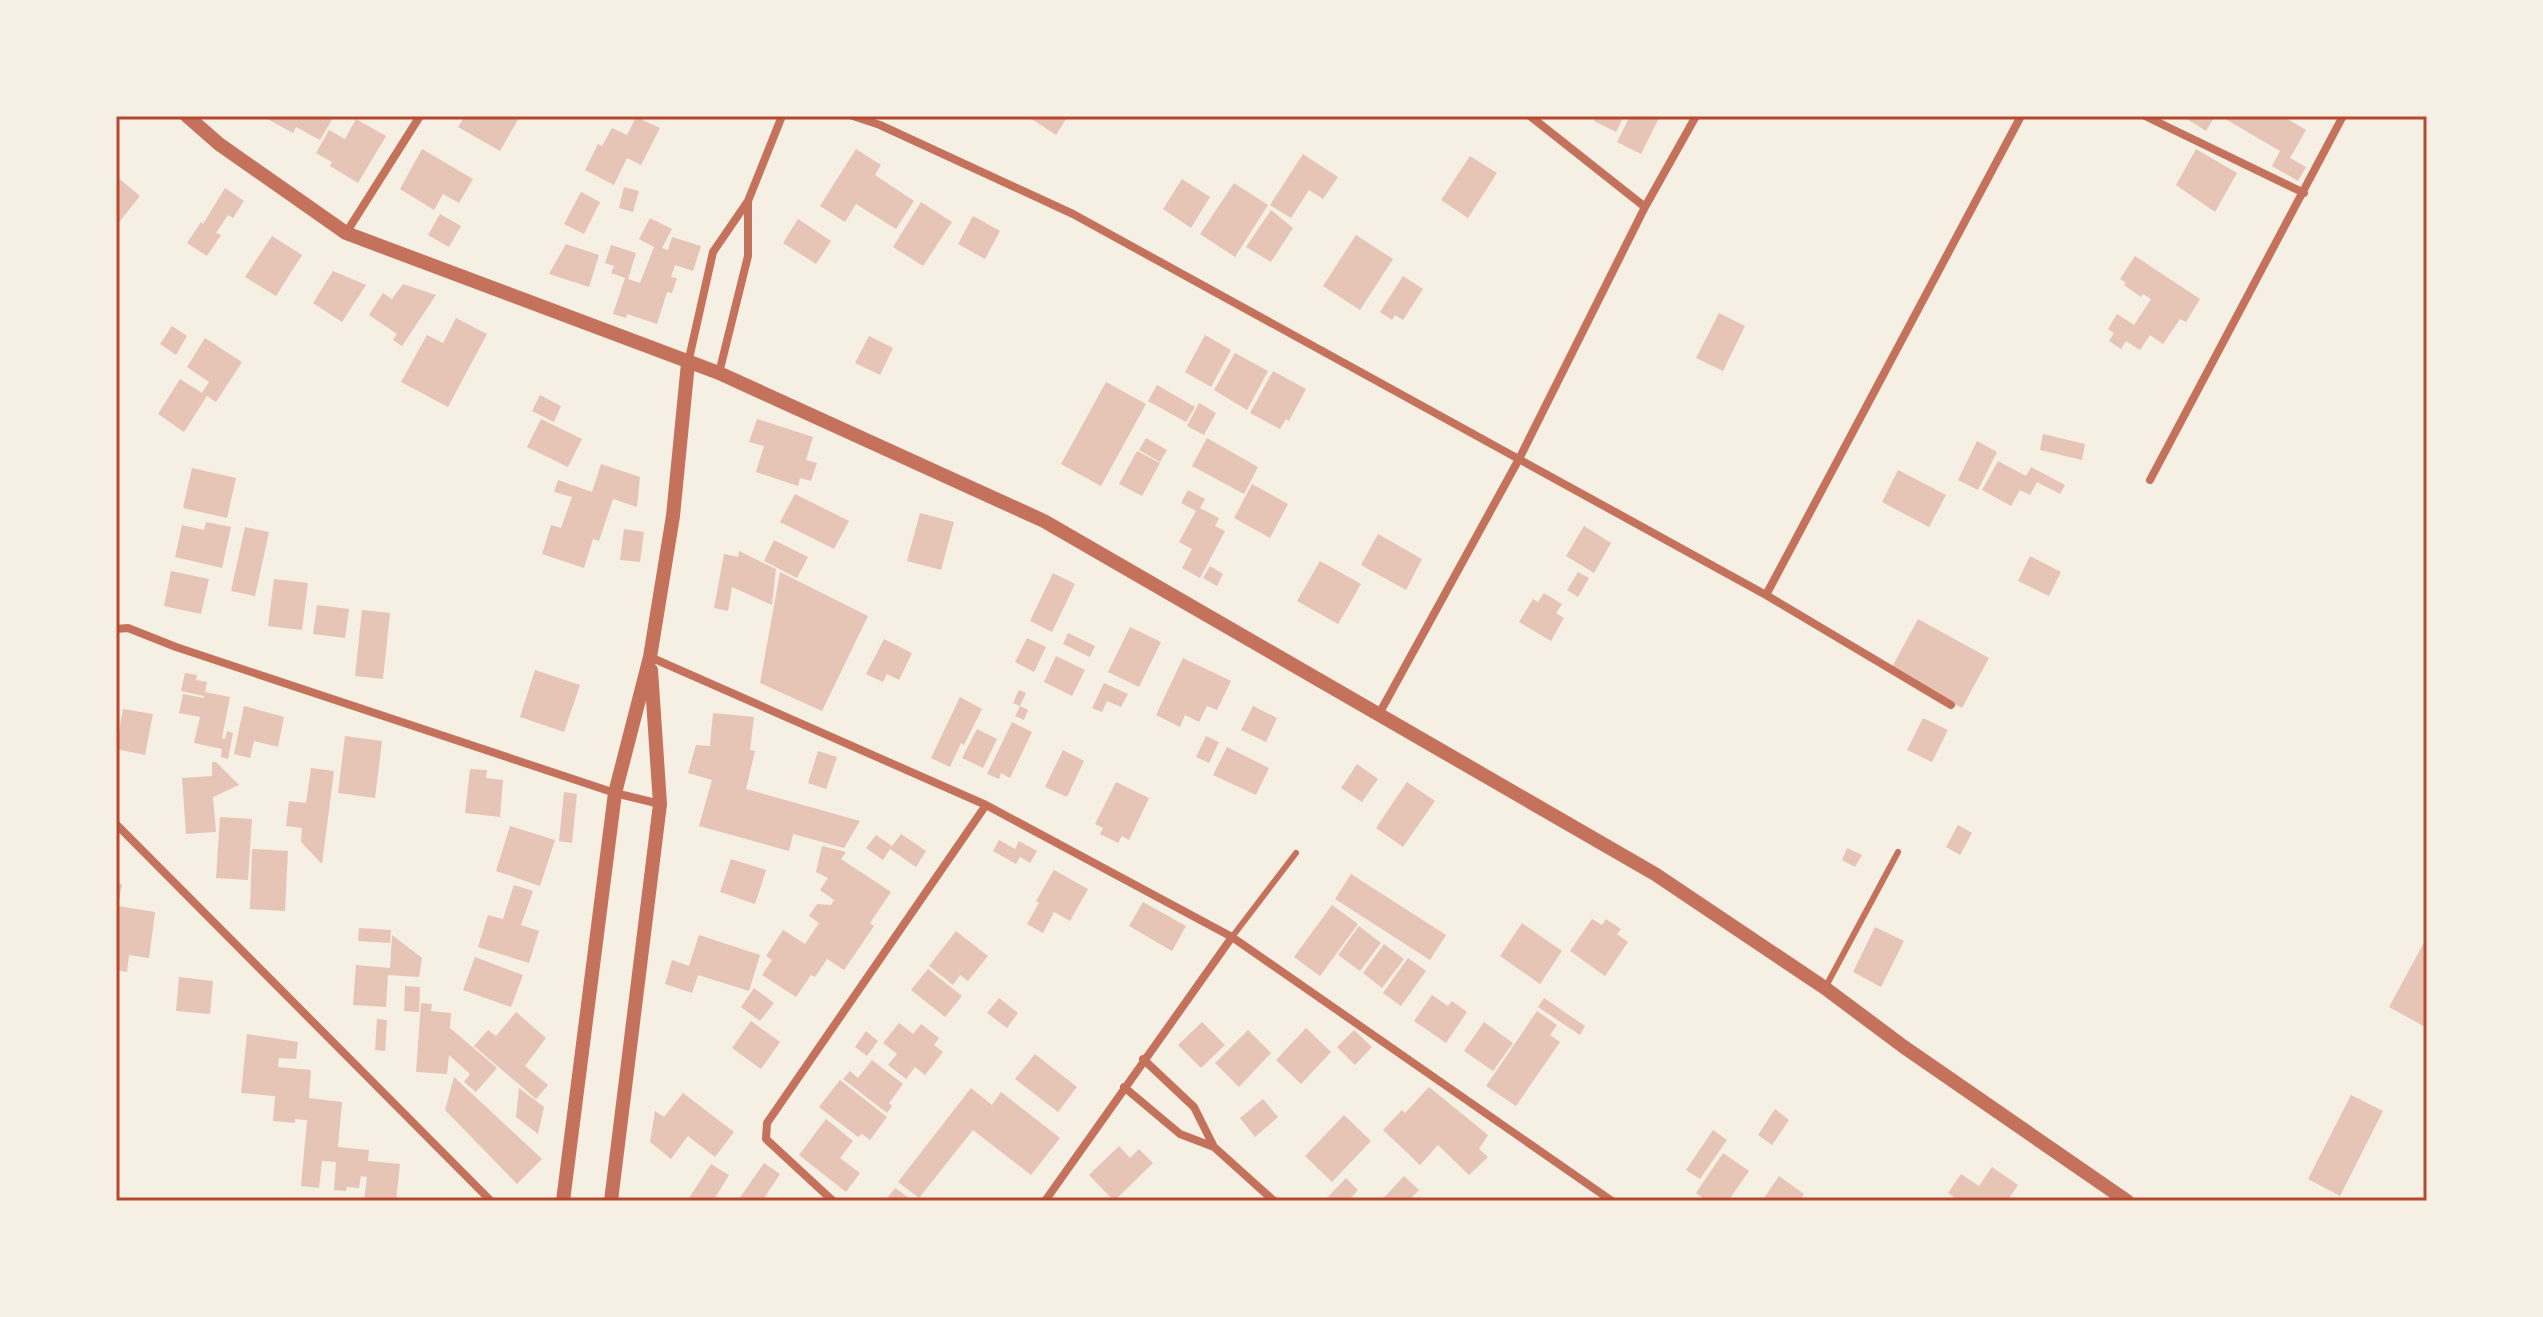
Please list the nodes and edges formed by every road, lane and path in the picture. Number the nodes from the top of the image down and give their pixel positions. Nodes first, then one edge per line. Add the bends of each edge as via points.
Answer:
1 (187, 116) edge
2 (420, 116) edge
3 (782, 116) edge
4 (853, 116) edge
5 (1530, 116) edge
6 (1696, 116) edge
7 (2021, 116) edge
8 (2145, 116) edge
9 (2343, 116) edge
10 (2304, 193) junction
11 (748, 201) junction
12 (1645, 207) junction
13 (346, 233) junction
14 (688, 363) junction
15 (719, 373) junction
16 (1519, 459) junction
17 (2150, 480) dead end
18 (1766, 595) junction
19 (116, 629) edge
20 (650, 657) junction
21 (1951, 705) dead end
22 (1379, 714) junction
23 (615, 793) junction
24 (660, 804) junction
25 (986, 805) junction
26 (116, 824) edge
27 (1898, 852) dead end
28 (1296, 853) dead end
29 (1232, 937) junction
30 (1825, 988) junction
31 (1143, 1059) junction
32 (1124, 1087) junction
33 (1214, 1147) junction
34 (491, 1201) edge
35 (563, 1201) edge
36 (611, 1201) edge
37 (833, 1201) edge
38 (1045, 1201) edge
39 (1274, 1201) edge
40 (1612, 1201) edge
41 (2127, 1201) edge

1 - 13 street
2 - 13 street
3 - 11 street
4 - 16 street via 1073,214
5 - 12 street
6 - 12 street
7 - 18 street
8 - 10 street
9 - 10 street
10 - 17 street
11 - 14 street via 713,252
11 - 15 street via 748,256
12 - 16 street
13 - 14 street
14 - 15 street
14 - 20 street via 673,516
15 - 22 street via 1044,521
16 - 18 street
16 - 22 street
18 - 21 street
19 - 23 street via 128,628
20 - 23 street
20 - 24 street
20 - 25 street
22 - 30 street via 1655,874
23 - 24 street
23 - 35 street
24 - 36 street
25 - 29 street
25 - 37 street via 767,1123 766,1139
26 - 34 street
27 - 30 lane
28 - 29 lane
29 - 31 street
29 - 40 street
30 - 41 street
31 - 32 street
31 - 33 street via 1194,1107
32 - 33 street via 1180,1134
32 - 38 street
33 - 39 street

